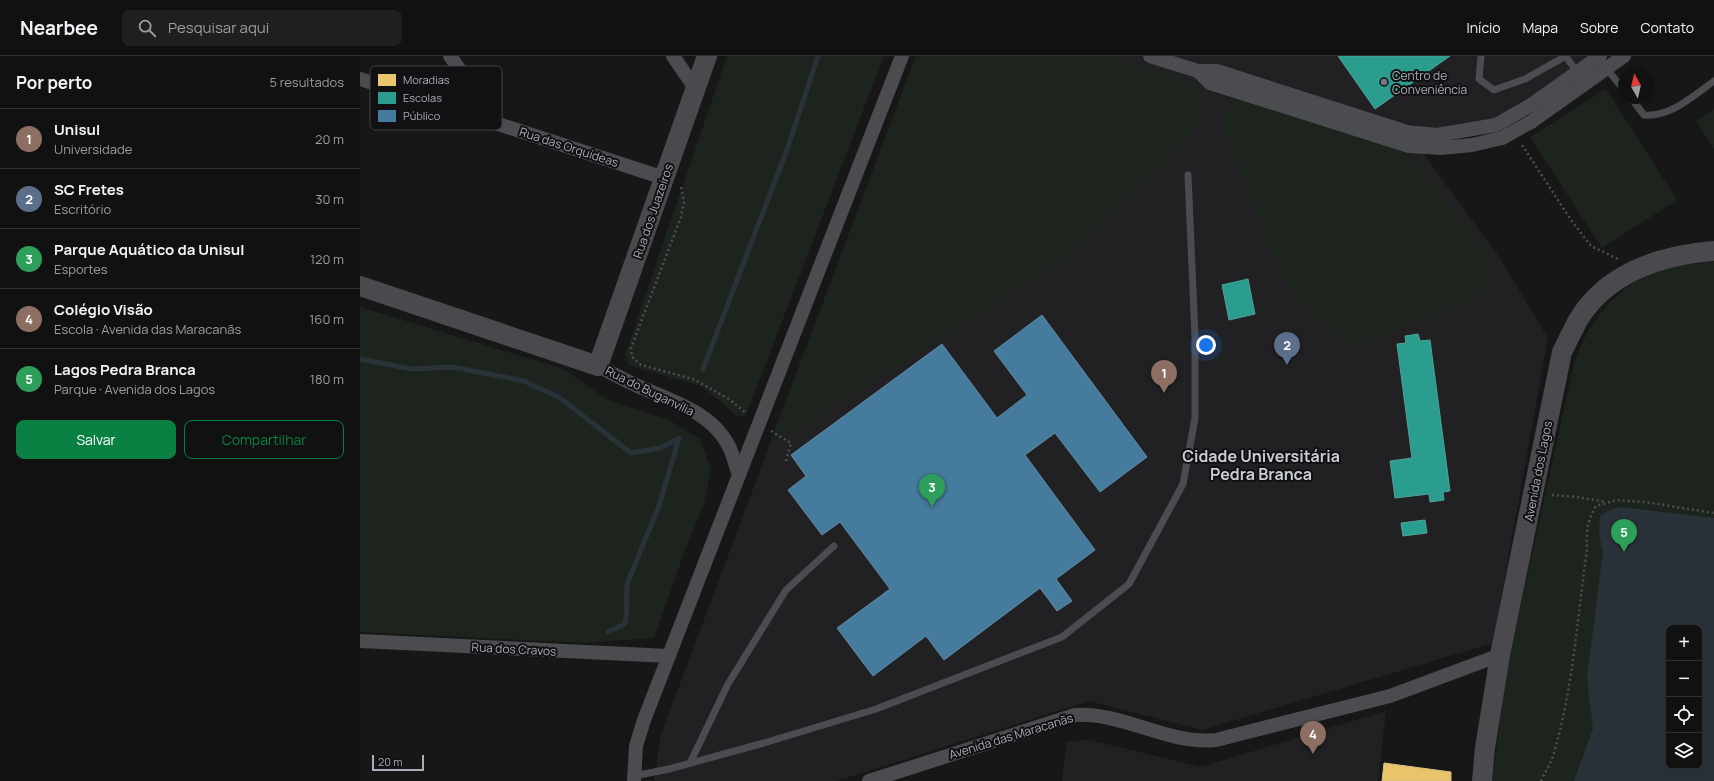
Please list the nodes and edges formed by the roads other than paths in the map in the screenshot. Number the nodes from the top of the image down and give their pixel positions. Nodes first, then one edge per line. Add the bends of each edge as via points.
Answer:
1 (450, 56) edge
2 (673, 56) edge
3 (707, 56) edge
4 (902, 56) edge
5 (1150, 56) edge
6 (1481, 56) edge
7 (1566, 56) edge
8 (1624, 56) edge
9 (1603, 62) edge
10 (457, 66) edge
11 (1198, 71) junction
12 (1581, 78) junction
13 (360, 79) edge
14 (1714, 81) edge
15 (370, 82) edge
16 (1618, 82) edge
17 (695, 88) junction
18 (1636, 104) edge
19 (502, 125) edge
20 (1188, 176) dead end
21 (673, 182) junction
22 (1714, 251) edge
23 (360, 286) edge
24 (598, 366) junction
25 (739, 475) junction
26 (834, 546) dead end
27 (360, 641) edge
28 (1500, 655) junction
29 (669, 656) junction
30 (690, 763) junction
31 (634, 778) edge
32 (869, 781) edge
33 (1482, 781) edge

1 - 10 street
2 - 17 street
3 - 17 main road, Rua dos Juazeiros
4 - 25 street
5 - 11 street
6 - 7 lane via 1479,79 1494,90 1525,79
7 - 12 lane
8 - 9 street
9 - 12 street
9 - 16 lane
11 - 12 street via 1217,72 1407,132 1437,135 1496,125
11 - 12 street via 1210,83 1409,146 1441,148 1472,145 1502,138 1531,122
13 - 15 street, Rua das Orquídeas
14 - 18 lane via 1674,109 1656,116 1644,115
17 - 21 main road, Rua dos Juazeiros
19 - 21 street, Rua das Orquídeas
20 - 30 lane via 1195,337 1195,418 1183,484 1129,584 1062,637 876,709
21 - 24 main road, Rua dos Juazeiros
22 - 28 main road, Avenida dos Lagos via 1662,259 1629,272 1600,294 1578,321 1562,352
23 - 24 main road, Rua do Buganvília
24 - 25 street, Rua do Buganvília via 683,405 710,423 731,450
25 - 29 street
26 - 30 lane via 786,590 728,684
27 - 29 street, Rua dos Cravos
28 - 32 street, Avenida das Maracanãs via 1390,696 1216,740 1190,740 1097,716 1075,715
28 - 33 main road, Avenida dos Lagos
29 - 31 street via 636,746
30 - 31 lane

